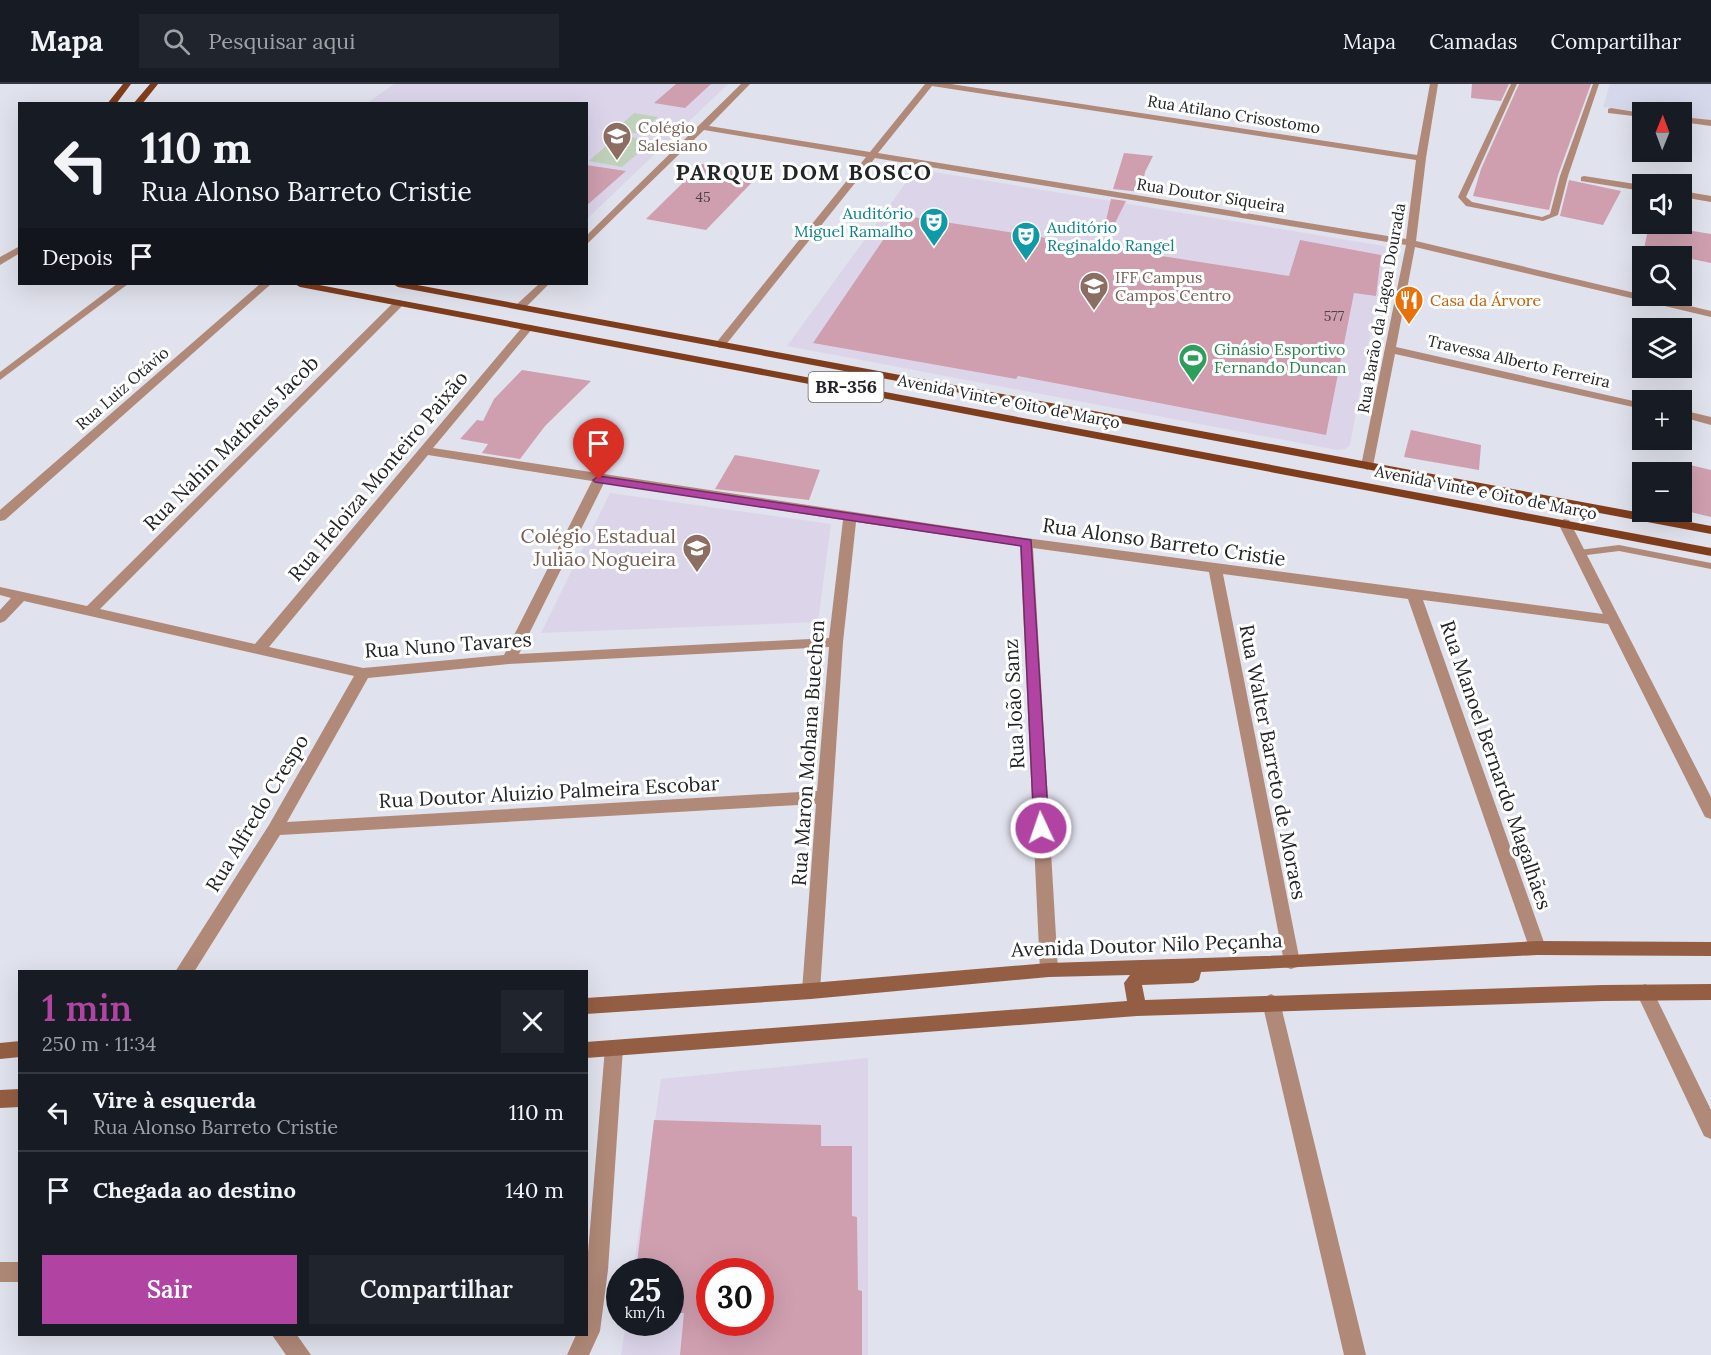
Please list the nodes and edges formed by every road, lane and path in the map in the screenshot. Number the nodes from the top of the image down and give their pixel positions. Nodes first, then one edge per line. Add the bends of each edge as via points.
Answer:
1 (127, 84) edge
2 (146, 84) edge
3 (154, 84) edge
4 (746, 84) edge
5 (929, 84) edge
6 (935, 84) edge
7 (1430, 84) edge
8 (1514, 84) edge
9 (1596, 84) edge
10 (113, 102) edge
11 (132, 102) edge
12 (139, 102) edge
13 (1611, 111) dead end
14 (1632, 114) edge
15 (1692, 121) edge
16 (1711, 123) edge
17 (702, 127) junction
18 (875, 154) junction
19 (1421, 158) junction
20 (1584, 179) dead end
21 (1632, 186) edge
22 (1692, 196) edge
23 (1711, 199) edge
24 (588, 240) edge
25 (1411, 243) junction
26 (0, 248) edge
27 (18, 249) edge
28 (18, 250) edge
29 (0, 262) edge
30 (122, 285) edge
31 (265, 285) edge
32 (305, 285) edge
33 (403, 285) edge
34 (543, 285) edge
35 (368, 297) junction
36 (399, 303) junction
37 (520, 307) junction
38 (1711, 314) edge
39 (528, 327) junction
40 (692, 340) junction
41 (720, 345) junction
42 (1389, 349) junction
43 (0, 377) edge
44 (1632, 404) edge
45 (1692, 416) edge
46 (1711, 421) edge
47 (426, 451) junction
48 (1190, 452) junction
49 (1366, 466) junction
50 (599, 480) junction
51 (0, 517) edge
52 (850, 519) junction
53 (1564, 523) junction
54 (1711, 530) edge
55 (1026, 543) junction
56 (1711, 552) edge
57 (1579, 553) junction
58 (1711, 566) edge
59 (1215, 569) junction
60 (0, 591) edge
61 (1414, 595) junction
62 (21, 596) junction
63 (90, 610) junction
64 (0, 618) edge
65 (1613, 620) junction
66 (836, 642) junction
67 (258, 650) junction
68 (509, 659) junction
69 (363, 673) junction
70 (826, 797) junction
71 (1711, 813) edge
72 (275, 829) junction
73 (1537, 948) junction
74 (1711, 949) edge
75 (1291, 962) junction
76 (185, 970) edge
77 (1049, 970) junction
78 (1711, 981) edge
79 (811, 991) junction
80 (1645, 992) junction
81 (1711, 992) edge
82 (663, 1000) junction
83 (1271, 1002) junction
84 (588, 1006) edge
85 (1137, 1008) junction
86 (588, 1015) edge
87 (614, 1048) junction
88 (18, 1049) edge
89 (588, 1050) edge
90 (0, 1051) edge
91 (18, 1098) edge
92 (0, 1099) edge
93 (1711, 1130) edge
94 (0, 1272) edge
95 (18, 1272) edge
96 (588, 1333) edge
97 (284, 1336) edge
98 (587, 1336) edge
99 (300, 1355) edge
100 (578, 1355) edge
101 (1354, 1355) edge

1 - 10 main road
2 - 11 main road
3 - 12 main road
4 - 17 street
5 - 18 street
6 - 19 street, Rua Atilano Crisostomo
7 - 19 street, Rua Barão da Lagoa Dourada
8 - 9 lane via 1462,197 1469,204 1543,219 1554,215
13 - 14 street
15 - 16 street
17 - 18 street, Rua Doutor Siqueira
17 - 24 street
18 - 25 street, Rua Doutor Siqueira
18 - 41 street
19 - 25 street, Rua Barão da Lagoa Dourada
20 - 21 street
22 - 23 street
25 - 38 street, Rua Doutor Siqueira
25 - 42 street, Rua Barão da Lagoa Dourada
26 - 27 street
28 - 29 street
30 - 43 street
31 - 51 street, Rua Luiz Otávio
32 - 35 main road, Avenida Vinte e Oito de Março / BR-356
33 - 37 main road, Avenida Vinte e Oito de Março
34 - 37 street
35 - 36 main road, Avenida Vinte e Oito de Março / BR-356
35 - 37 main road via 392,296 501,315
36 - 39 main road, Avenida Vinte e Oito de Março / BR-356
36 - 63 street, Rua Nahin Matheus Jacob
37 - 40 main road, Avenida Vinte e Oito de Março
39 - 40 main road via 537,318 550,317 679,342
39 - 47 street, Rua Heloiza Monteiro Paixão
39 - 48 main road, Avenida Vinte e Oito de Março / BR-356
40 - 41 main road, Avenida Vinte e Oito de Março
41 - 49 main road, Avenida Vinte e Oito de Março
42 - 44 street, Travessa Alberto Ferreira
42 - 49 street, Rua Barão da Lagoa Dourada
45 - 46 street
47 - 50 street, Rua Alonso Barreto Cristie
47 - 67 street, Rua Heloiza Monteiro Paixão
48 - 49 main road via 1237,455 1344,474 1361,474
48 - 53 main road, Avenida Vinte e Oito de Março / BR-356
49 - 54 main road, Avenida Vinte e Oito de Março
50 - 52 street, Rua Alonso Barreto Cristie
50 - 68 street
52 - 55 street, Rua Alonso Barreto Cristie
52 - 66 street, Rua Maron Mohana Buechen
53 - 56 main road, Avenida Vinte e Oito de Março
53 - 57 street
55 - 59 street, Rua Alonso Barreto Cristie
55 - 77 street, Rua João Sanz
57 - 58 lane via 1619,548
57 - 65 street
59 - 61 street, Rua Alonso Barreto Cristie
59 - 75 street, Rua Walter Barreto de Moraes
60 - 62 street, Rua Nuno Tavares
61 - 65 street, Rua Alonso Barreto Cristie
61 - 73 street, Rua Manoel Bernardo Magalhães
62 - 63 street, Rua Nuno Tavares
62 - 64 street
63 - 67 street, Rua Nuno Tavares
65 - 71 street
66 - 68 street, Rua Nuno Tavares
66 - 70 street, Rua Maron Mohana Buechen
67 - 69 street, Rua Nuno Tavares
68 - 69 street, Rua Nuno Tavares
69 - 72 street, Rua Alfredo Crespo
70 - 72 street, Rua Doutor Aluizio Palmeira Escobar
70 - 79 street, Rua Maron Mohana Buechen
72 - 76 street, Rua Alfredo Crespo
73 - 74 main road, Avenida Doutor Nilo Peçanha
73 - 75 main road, Avenida Doutor Nilo Peçanha
75 - 77 main road, Avenida Doutor Nilo Peçanha
75 - 85 main road via 1243,971 1142,977 1133,983
77 - 79 main road, Avenida Doutor Nilo Peçanha
78 - 80 main road
79 - 82 main road, Avenida Doutor Nilo Peçanha
80 - 81 main road
80 - 83 main road
80 - 93 street
82 - 84 main road, Avenida Doutor Nilo Peçanha
82 - 86 main road
83 - 85 main road
83 - 101 street
85 - 87 main road
87 - 89 main road
87 - 96 street via 598,1270
88 - 90 main road
91 - 92 main road
94 - 95 street
97 - 99 street
98 - 100 street

